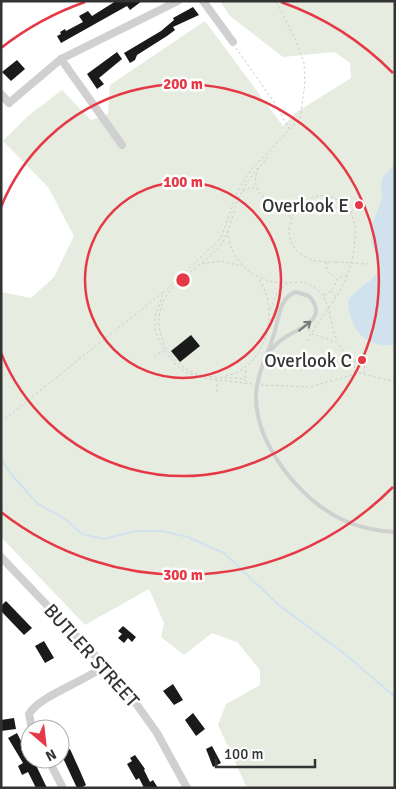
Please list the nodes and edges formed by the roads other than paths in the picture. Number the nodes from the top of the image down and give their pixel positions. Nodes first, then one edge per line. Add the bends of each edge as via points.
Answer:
1 (178, 1) edge
2 (203, 1) edge
3 (233, 42) road end
4 (61, 60) junction
5 (1, 94) edge
6 (122, 145) dead end
7 (266, 355) junction
8 (395, 532) edge
9 (1, 557) edge
10 (104, 666) junction
11 (30, 719) edge
12 (53, 769) edge
13 (63, 788) edge
14 (187, 788) edge

1 - 4 street
2 - 3 street
4 - 5 street via 9,103
4 - 6 street
7 -> 7 lane via 282,339 305,328 313,320 316,311 313,300 304,293 293,293 285,301
7 - 8 lane via 257,384 257,408 260,427 270,450 283,468 319,505 342,520 371,530
9 - 10 street, BUTLER STREET
10 - 11 street via 36,705 29,714
10 - 14 street, BUTLER STREET via 157,733
12 - 13 street

